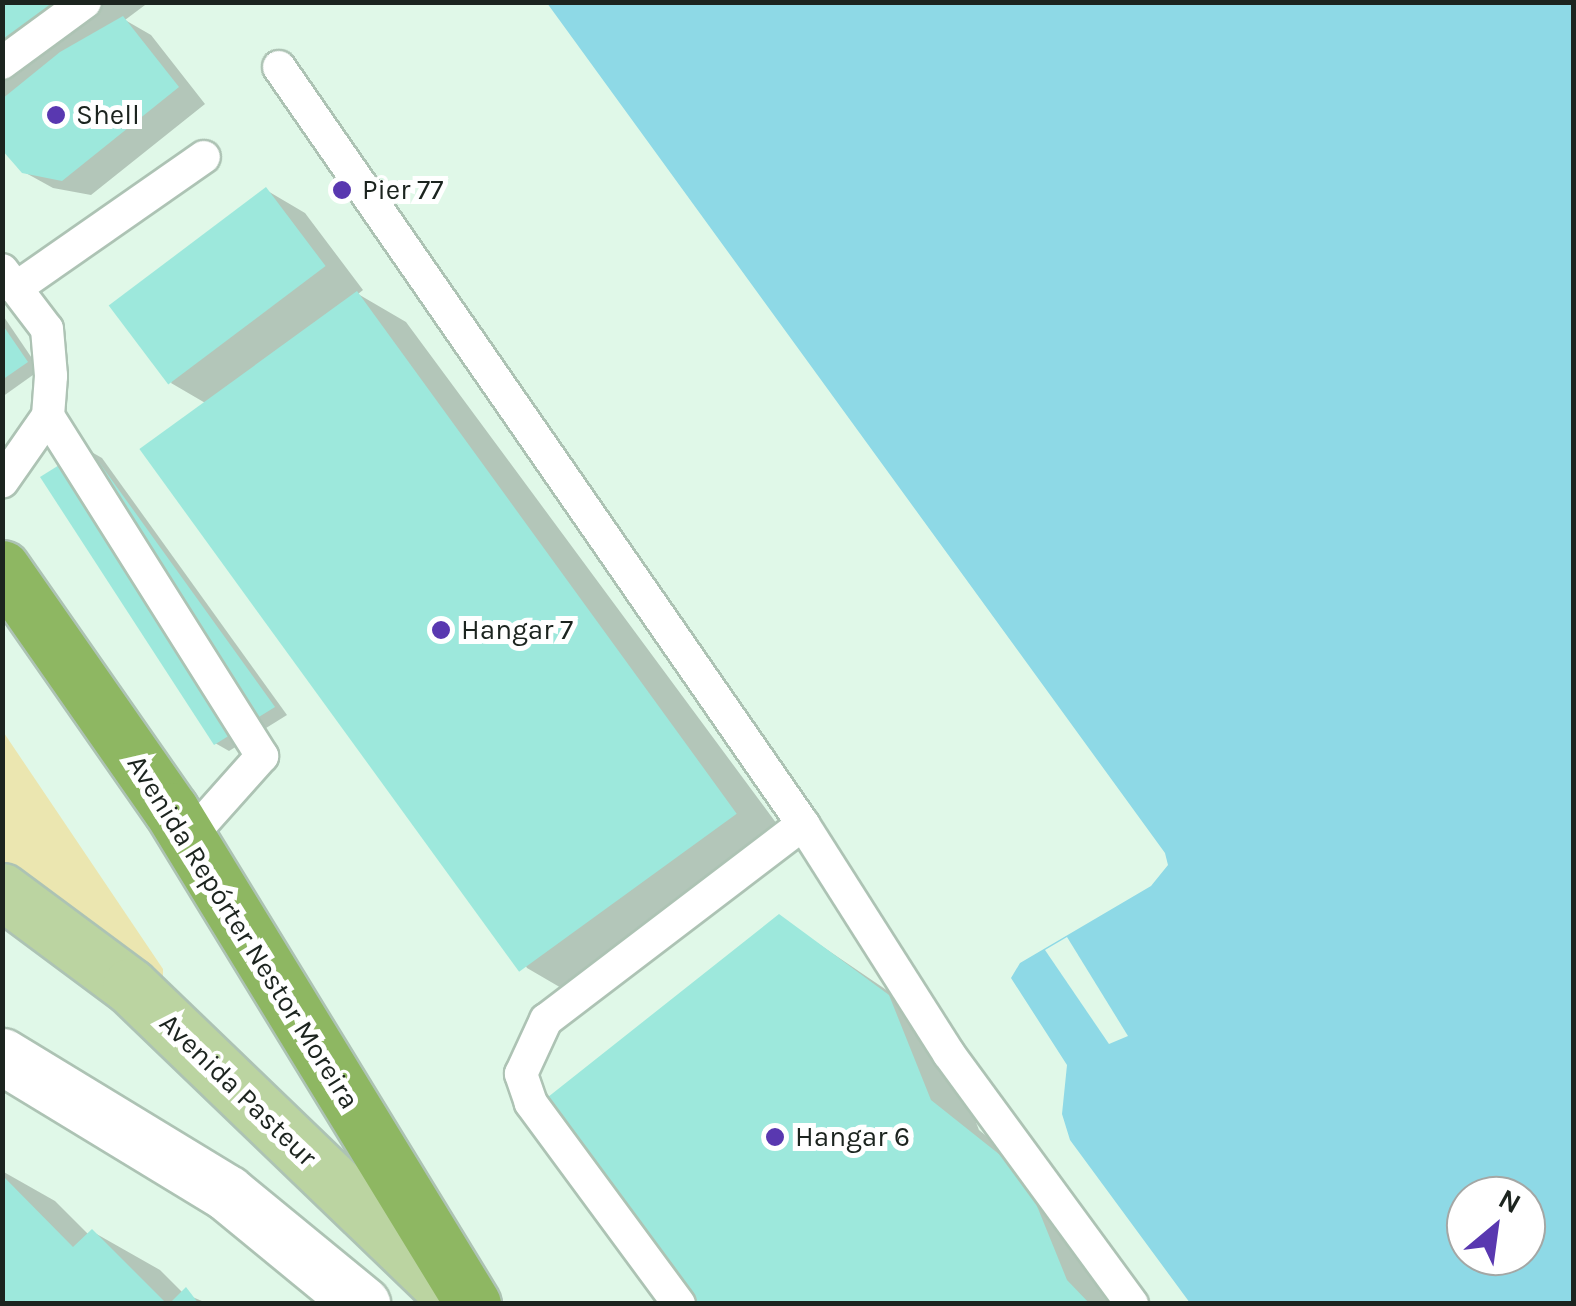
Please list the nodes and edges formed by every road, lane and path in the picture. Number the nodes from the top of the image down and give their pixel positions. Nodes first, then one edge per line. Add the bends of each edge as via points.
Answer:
1 (84, 2) edge
2 (2, 63) edge
3 (279, 67) dead end
4 (204, 157) dead end
5 (9, 279) edge
6 (48, 416) junction
7 (2, 482) edge
8 (2, 568) edge
9 (802, 824) junction
10 (188, 839) junction
11 (2, 891) edge
12 (2, 1056) edge
13 (362, 1304) edge
14 (460, 1304) edge
15 (473, 1304) edge
16 (679, 1304) edge
17 (1132, 1304) edge

1 - 2 lane
3 - 9 lane
4 - 5 lane
5 - 6 lane via 46,328
6 - 7 lane
6 - 10 lane via 262,756
8 - 10 highway, Avenida Repórter Nestor Moreira
9 - 16 lane via 546,1020 521,1074 531,1103
9 - 17 lane via 949,1054
10 - 15 highway, Avenida Repórter Nestor Moreira
11 - 14 main road, Avenida Pasteur via 130,986
12 - 13 street via 226,1193

